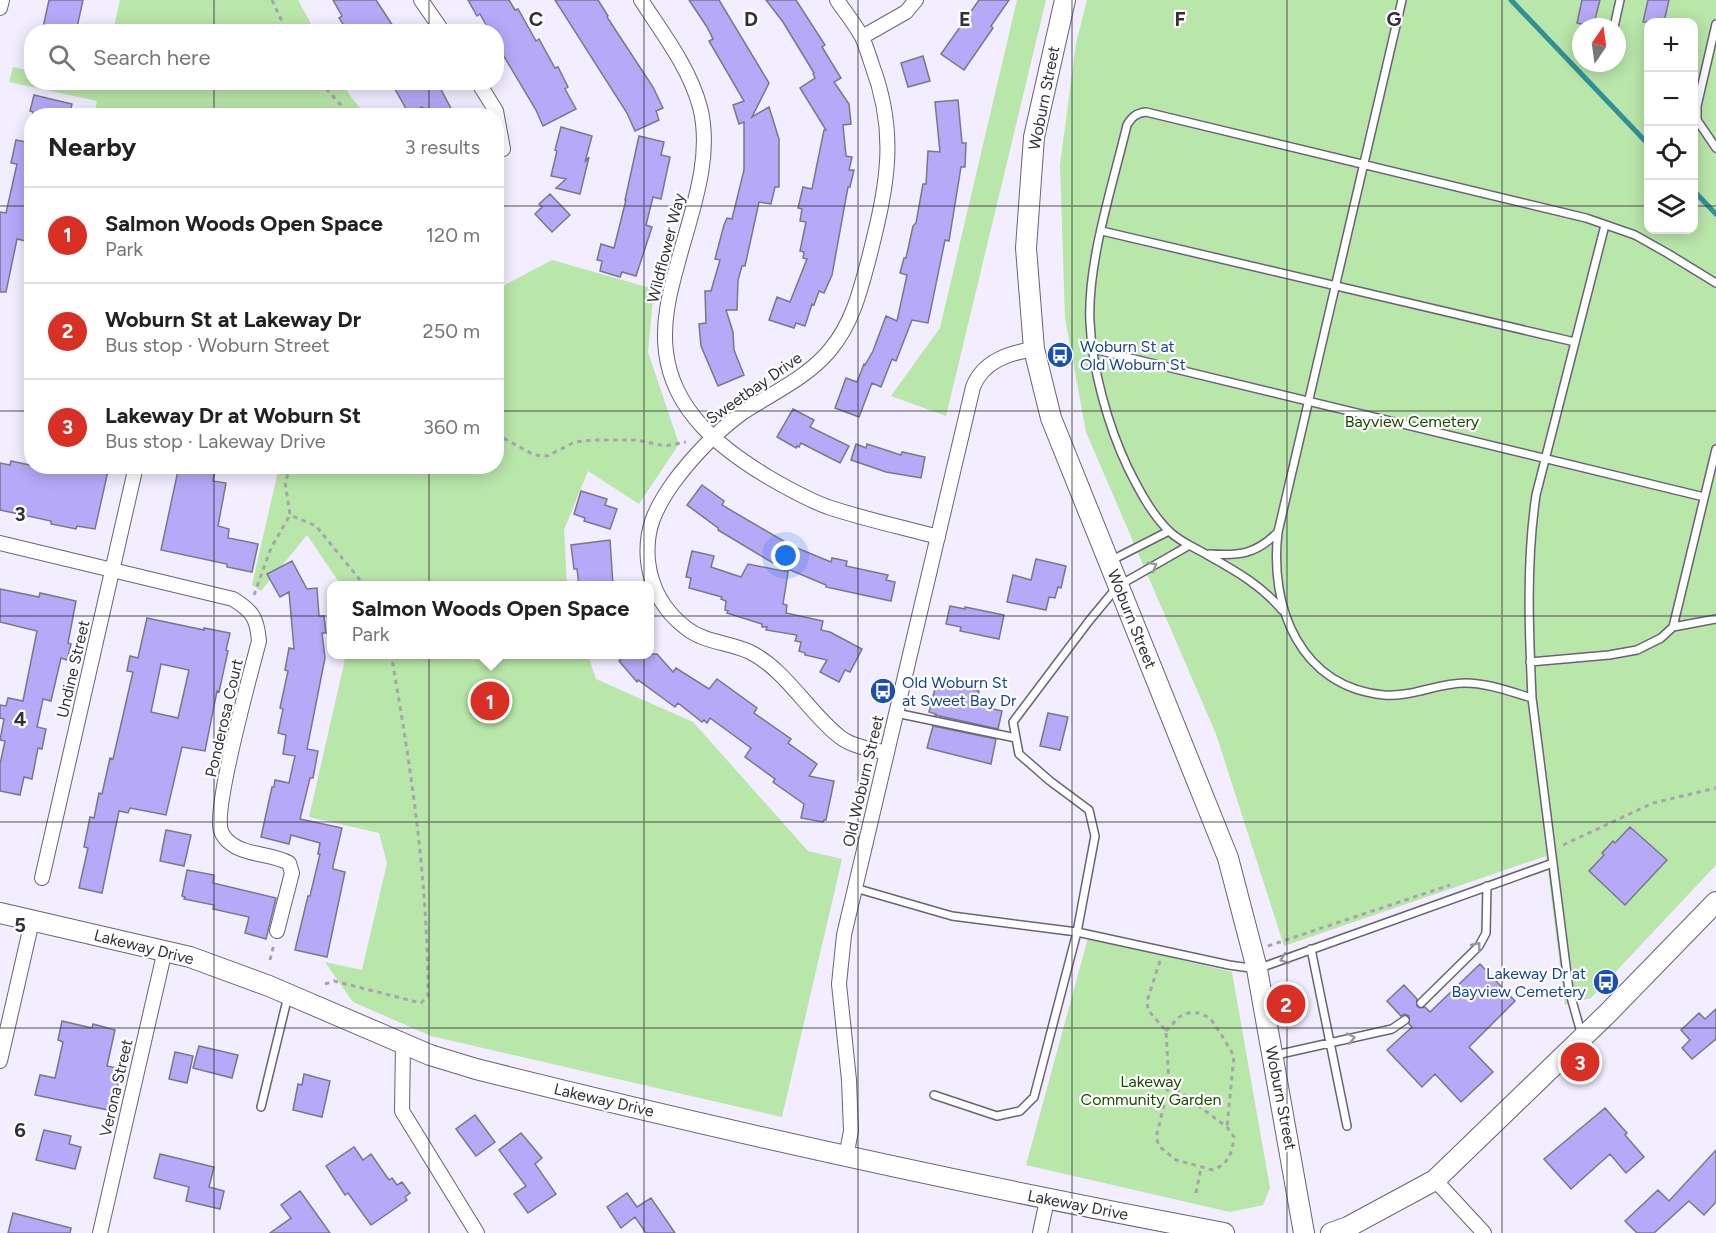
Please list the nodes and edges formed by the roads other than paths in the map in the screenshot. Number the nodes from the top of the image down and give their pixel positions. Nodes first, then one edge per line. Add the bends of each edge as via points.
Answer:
1 (2, 0) edge
2 (421, 0) edge
3 (641, 0) edge
4 (837, 0) edge
5 (916, 0) edge
6 (1065, 0) edge
7 (1402, 0) edge
8 (1620, 0) edge
9 (0, 8) edge
10 (1616, 18) edge
11 (438, 24) edge
12 (1716, 24) edge
13 (862, 38) junction
14 (483, 90) edge
15 (494, 108) edge
16 (1716, 148) edge
17 (1364, 165) junction
18 (1605, 225) junction
19 (1102, 231) junction
20 (1716, 283) edge
21 (1335, 286) junction
22 (1575, 342) junction
23 (1034, 349) junction
24 (1093, 349) junction
25 (1308, 401) junction
26 (712, 438) junction
27 (1716, 449) edge
28 (1546, 459) junction
29 (134, 474) edge
30 (1704, 497) junction
31 (1169, 531) junction
32 (1278, 532) junction
33 (938, 537) junction
34 (0, 543) edge
35 (1188, 546) junction
36 (1206, 554) junction
37 (1109, 561) junction
38 (114, 569) junction
39 (652, 581) edge
40 (1118, 586) junction
41 (654, 587) edge
42 (1286, 614) junction
43 (1716, 619) edge
44 (1673, 627) junction
45 (1530, 662) junction
46 (1532, 698) junction
47 (896, 712) junction
48 (1016, 738) junction
49 (887, 753) junction
50 (1553, 863) junction
51 (42, 878) dead end
52 (1487, 886) junction
53 (855, 888) junction
54 (1716, 902) edge
55 (0, 913) edge
56 (32, 921) junction
57 (277, 931) dead end
58 (1077, 932) junction
59 (1311, 949) junction
60 (165, 950) junction
61 (1254, 960) junction
62 (288, 994) junction
63 (1422, 1003) dead end
64 (1405, 1020) dead end
65 (1583, 1038) junction
66 (1330, 1043) junction
67 (403, 1044) junction
68 (1273, 1055) junction
69 (0, 1061) edge
70 (934, 1095) dead end
71 (261, 1107) dead end
72 (1347, 1126) dead end
73 (846, 1157) junction
74 (1435, 1180) junction
75 (1047, 1200) junction
76 (100, 1233) edge
77 (477, 1233) edge
78 (1040, 1233) edge
79 (1224, 1233) edge
80 (1304, 1233) edge
81 (1331, 1233) edge
82 (1484, 1233) edge

1 - 9 street
2 - 11 street
3 - 26 street, Wildflower Way via 680,61 700,108 701,172 665,326 672,380 683,402
4 - 13 street, Sweetbay Drive
5 - 13 street via 906,12
6 - 23 main road, Woburn Street via 1034,137 1026,248
7 - 17 lane
8 - 10 lane
12 - 16 lane via 1697,106 1697,120
13 - 26 street, Sweetbay Drive via 884,106 887,171 881,210 853,314 831,350 814,366
14 - 15 street
17 - 18 lane via 1566,212
17 - 19 lane via 1138,113 1127,125
17 - 21 lane
18 - 20 lane via 1635,235
18 - 22 lane
19 - 21 lane
19 - 24 lane via 1091,296
21 - 22 lane
21 - 25 lane
22 - 28 lane
23 - 33 street, Old Woburn Street via 1003,356 976,380
23 - 37 main road, Woburn Street via 1051,418
24 - 25 lane
24 - 31 lane via 1119,450 1141,493
25 - 28 lane
25 - 32 lane
26 - 33 street, Wildflower Way via 799,495 857,516
26 - 39 street, Sweetbay Drive via 692,457 652,519 647,546
27 - 30 lane
28 - 30 lane
28 - 45 lane via 1536,495 1530,552
29 - 38 street, Undine Street
30 - 44 lane
31 - 35 lane
31 - 37 lane
32 - 36 lane via 1252,552 1230,556
32 - 42 lane via 1277,584
33 - 47 street, Old Woburn Street
34 - 38 street
35 - 36 lane
40 -> 35 lane
36 - 42 lane via 1247,577
37 - 40 main road, Woburn Street
38 - 51 street, Undine Street
38 - 57 street, Ponderosa Court via 233,598 248,608 258,624 259,641 224,787 221,830 227,841 238,848 289,863 292,873
40 - 48 lane via 1013,722
40 - 61 main road, Woburn Street via 1228,858
41 - 49 street, Sweetbay Drive via 669,613 687,629 752,653 840,736
42 - 46 lane via 1305,654 1320,669 1351,687 1404,695 1466,683
43 - 44 lane
44 - 45 lane via 1637,650
45 - 46 lane
46 - 50 lane
47 - 48 lane
47 - 49 street, Old Woburn Street
48 - 58 lane via 1019,754 1089,810 1095,836
49 - 53 street, Old Woburn Street
50 - 52 lane
50 - 65 lane via 1569,990
52 - 59 lane
63 -> 52 lane via 1479,946 1486,933
53 - 58 lane via 952,916
53 - 73 street, Old Woburn Street via 844,935 839,984 850,1090 851,1131
54 - 65 main road
55 - 56 main road, Lakeway Drive
56 - 60 main road, Lakeway Drive
56 - 69 street
58 - 61 lane via 1229,965
58 - 70 lane via 1034,1097 1020,1111 998,1116
59 -> 61 lane
59 - 66 lane
60 - 62 main road, Lakeway Drive
60 - 76 street, Verona Street
61 - 68 main road, Woburn Street
62 - 67 main road, Lakeway Drive
62 - 71 lane
66 -> 64 lane via 1392,1029
65 - 74 main road
66 - 68 lane
66 - 72 lane
67 - 73 main road, Lakeway Drive via 476,1069
67 - 77 street via 402,1111
68 - 80 main road, Woburn Street
73 - 75 main road, Lakeway Drive
74 - 81 main road
74 - 82 street
75 - 78 street
75 - 79 main road, Lakeway Drive

